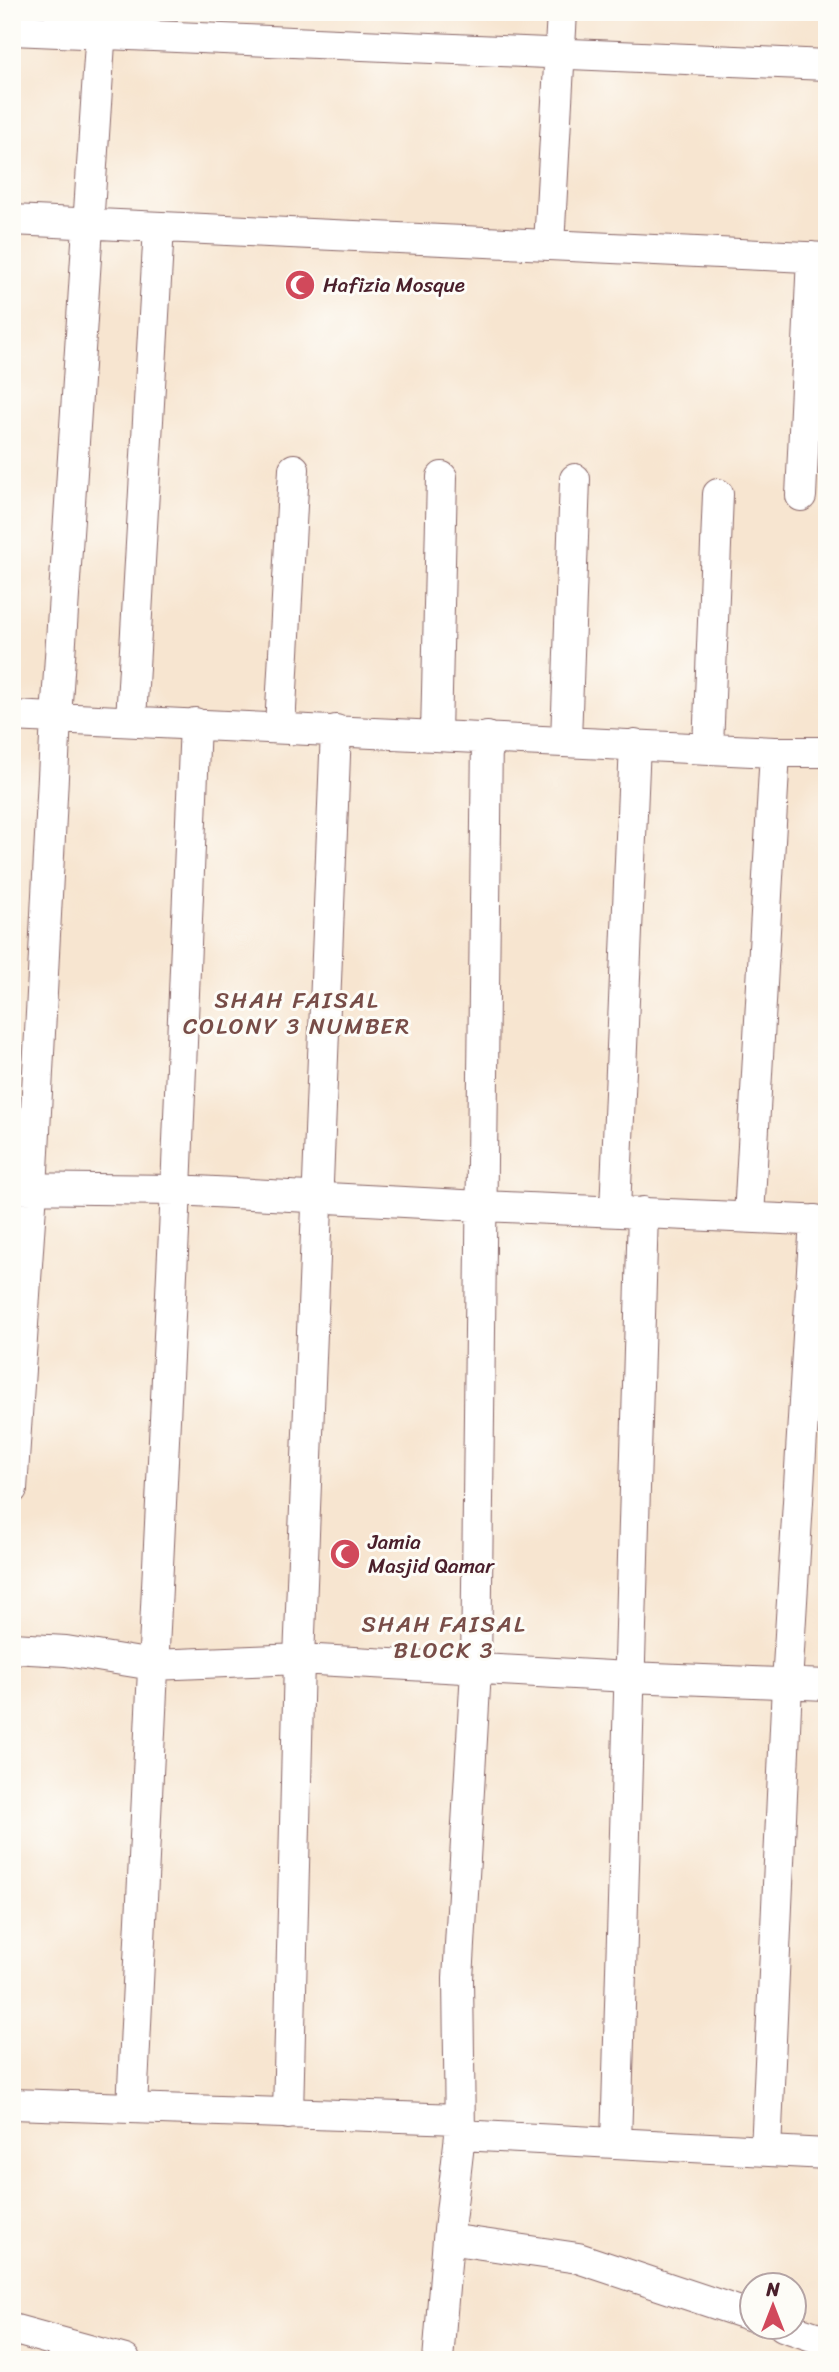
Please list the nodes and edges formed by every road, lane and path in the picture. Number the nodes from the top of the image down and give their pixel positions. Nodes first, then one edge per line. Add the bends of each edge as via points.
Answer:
1 (562, 12) edge
2 (102, 23) edge
3 (12, 30) edge
4 (560, 54) junction
5 (827, 65) edge
6 (12, 220) edge
7 (90, 224) junction
8 (159, 227) junction
9 (549, 245) junction
10 (819, 258) edge
11 (294, 469) dead end
12 (442, 477) dead end
13 (575, 479) dead end
14 (718, 494) dead end
15 (801, 496) dead end
16 (12, 716) edge
17 (56, 718) junction
18 (131, 720) junction
19 (195, 723) junction
20 (280, 727) junction
21 (336, 730) junction
22 (436, 734) junction
23 (487, 737) junction
24 (566, 741) junction
25 (635, 744) junction
26 (708, 748) junction
27 (775, 752) junction
28 (827, 752) edge
29 (22, 1189) edge
30 (176, 1190) junction
31 (317, 1196) junction
32 (481, 1206) junction
33 (629, 1211) junction
34 (749, 1217) junction
35 (821, 1220) edge
36 (12, 1489) edge
37 (12, 1648) edge
38 (299, 1659) junction
39 (153, 1665) junction
40 (476, 1670) junction
41 (629, 1677) junction
42 (787, 1684) junction
43 (827, 1685) edge
44 (12, 2104) edge
45 (132, 2108) junction
46 (288, 2114) junction
47 (460, 2127) junction
48 (616, 2143) junction
49 (766, 2151) junction
50 (827, 2154) edge
51 (448, 2239) junction
52 (738, 2312) edge
53 (12, 2329) edge
54 (808, 2335) edge
55 (827, 2341) edge
56 (125, 2360) edge
57 (438, 2360) edge

1 - 4 street
2 - 3 street
2 - 4 street
2 - 7 street
4 - 5 street
4 - 9 street
6 - 7 street
7 - 8 street
7 - 17 street
8 - 9 street
8 - 18 street
9 - 10 street
10 - 15 street
11 - 20 street
12 - 22 street
13 - 24 street
14 - 26 street
16 - 17 street
17 - 18 street
17 - 29 street
18 - 19 street
19 - 20 street
19 - 30 street
20 - 21 street
21 - 22 street
21 - 31 street
22 - 23 street
23 - 24 street
23 - 32 street
24 - 25 street
25 - 26 street
25 - 33 street
26 - 27 street
27 - 28 street
27 - 34 street
29 - 30 street
29 - 36 street
30 - 31 street
30 - 39 street
31 - 32 street
31 - 38 street
32 - 33 street
32 - 40 street
33 - 34 street
33 - 41 street
34 - 35 street
35 - 42 street
37 - 39 street
38 - 39 street
38 - 40 street
38 - 46 street
39 - 45 street
40 - 41 street
40 - 47 street via 458,1979
41 - 42 street
41 - 48 street
42 - 43 street
42 - 49 street
44 - 45 street
45 - 46 street
46 - 47 street
47 - 48 street
47 - 51 street
48 - 49 street
49 - 50 street
51 - 52 street via 578,2258
51 - 57 street
53 - 56 street
54 - 55 street

